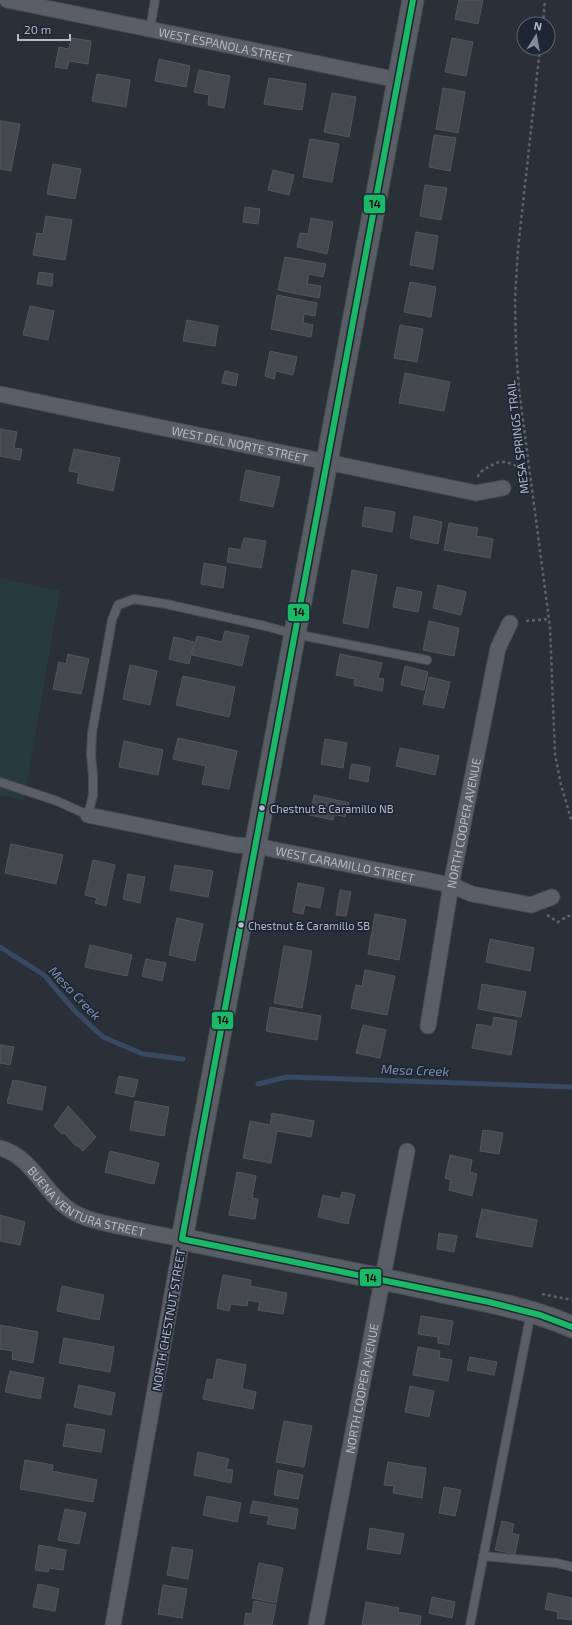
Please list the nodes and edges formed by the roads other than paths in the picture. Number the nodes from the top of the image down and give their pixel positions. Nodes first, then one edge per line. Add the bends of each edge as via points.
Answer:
1 (7, 0) edge
2 (154, 0) edge
3 (413, 0) edge
4 (150, 29) junction
5 (398, 80) junction
6 (0, 394) edge
7 (327, 463) junction
8 (503, 488) dead end
9 (510, 623) road end
10 (295, 634) junction
11 (427, 660) dead end
12 (0, 782) edge
13 (88, 815) junction
14 (256, 846) junction
15 (451, 885) junction
16 (552, 897) dead end
17 (428, 1026) dead end
18 (0, 1148) edge
19 (407, 1151) dead end
20 (182, 1239) junction
21 (381, 1279) junction
22 (531, 1312) junction
23 (572, 1326) edge
24 (483, 1556) junction
25 (572, 1567) edge
26 (112, 1625) edge
27 (316, 1625) edge
28 (470, 1625) edge

1 - 4 street, WEST ESPANOLA STREET
2 - 4 lane
3 - 5 main road, NORTH CHESTNUT STREET
4 - 5 street, WEST ESPANOLA STREET
5 - 7 main road, NORTH CHESTNUT STREET
6 - 7 street, WEST DEL NORTE STREET
7 - 8 street, WEST DEL NORTE STREET via 476,493
7 - 10 main road, NORTH CHESTNUT STREET
9 - 15 street, NORTH COOPER AVENUE via 498,648
10 - 11 lane
10 - 13 lane via 134,599 118,605 112,620 92,733 93,795
10 - 14 main road, NORTH CHESTNUT STREET
12 - 13 lane via 57,801
13 - 14 street, WEST CARAMILLO STREET via 235,845
14 - 15 street, WEST CARAMILLO STREET
14 - 20 main road, NORTH CHESTNUT STREET
15 - 16 street, WEST CARAMILLO STREET via 472,894 531,905
15 - 17 street, NORTH COOPER AVENUE
18 - 20 street, BUENA VENTURA STREET via 21,1158 58,1200 75,1213 95,1221
19 - 21 street, NORTH COOPER AVENUE
20 - 21 main road
20 - 26 street, NORTH CHESTNUT STREET
21 - 22 main road
21 - 27 street, NORTH COOPER AVENUE
22 - 23 main road
22 - 24 lane
24 - 25 lane
24 - 28 lane

